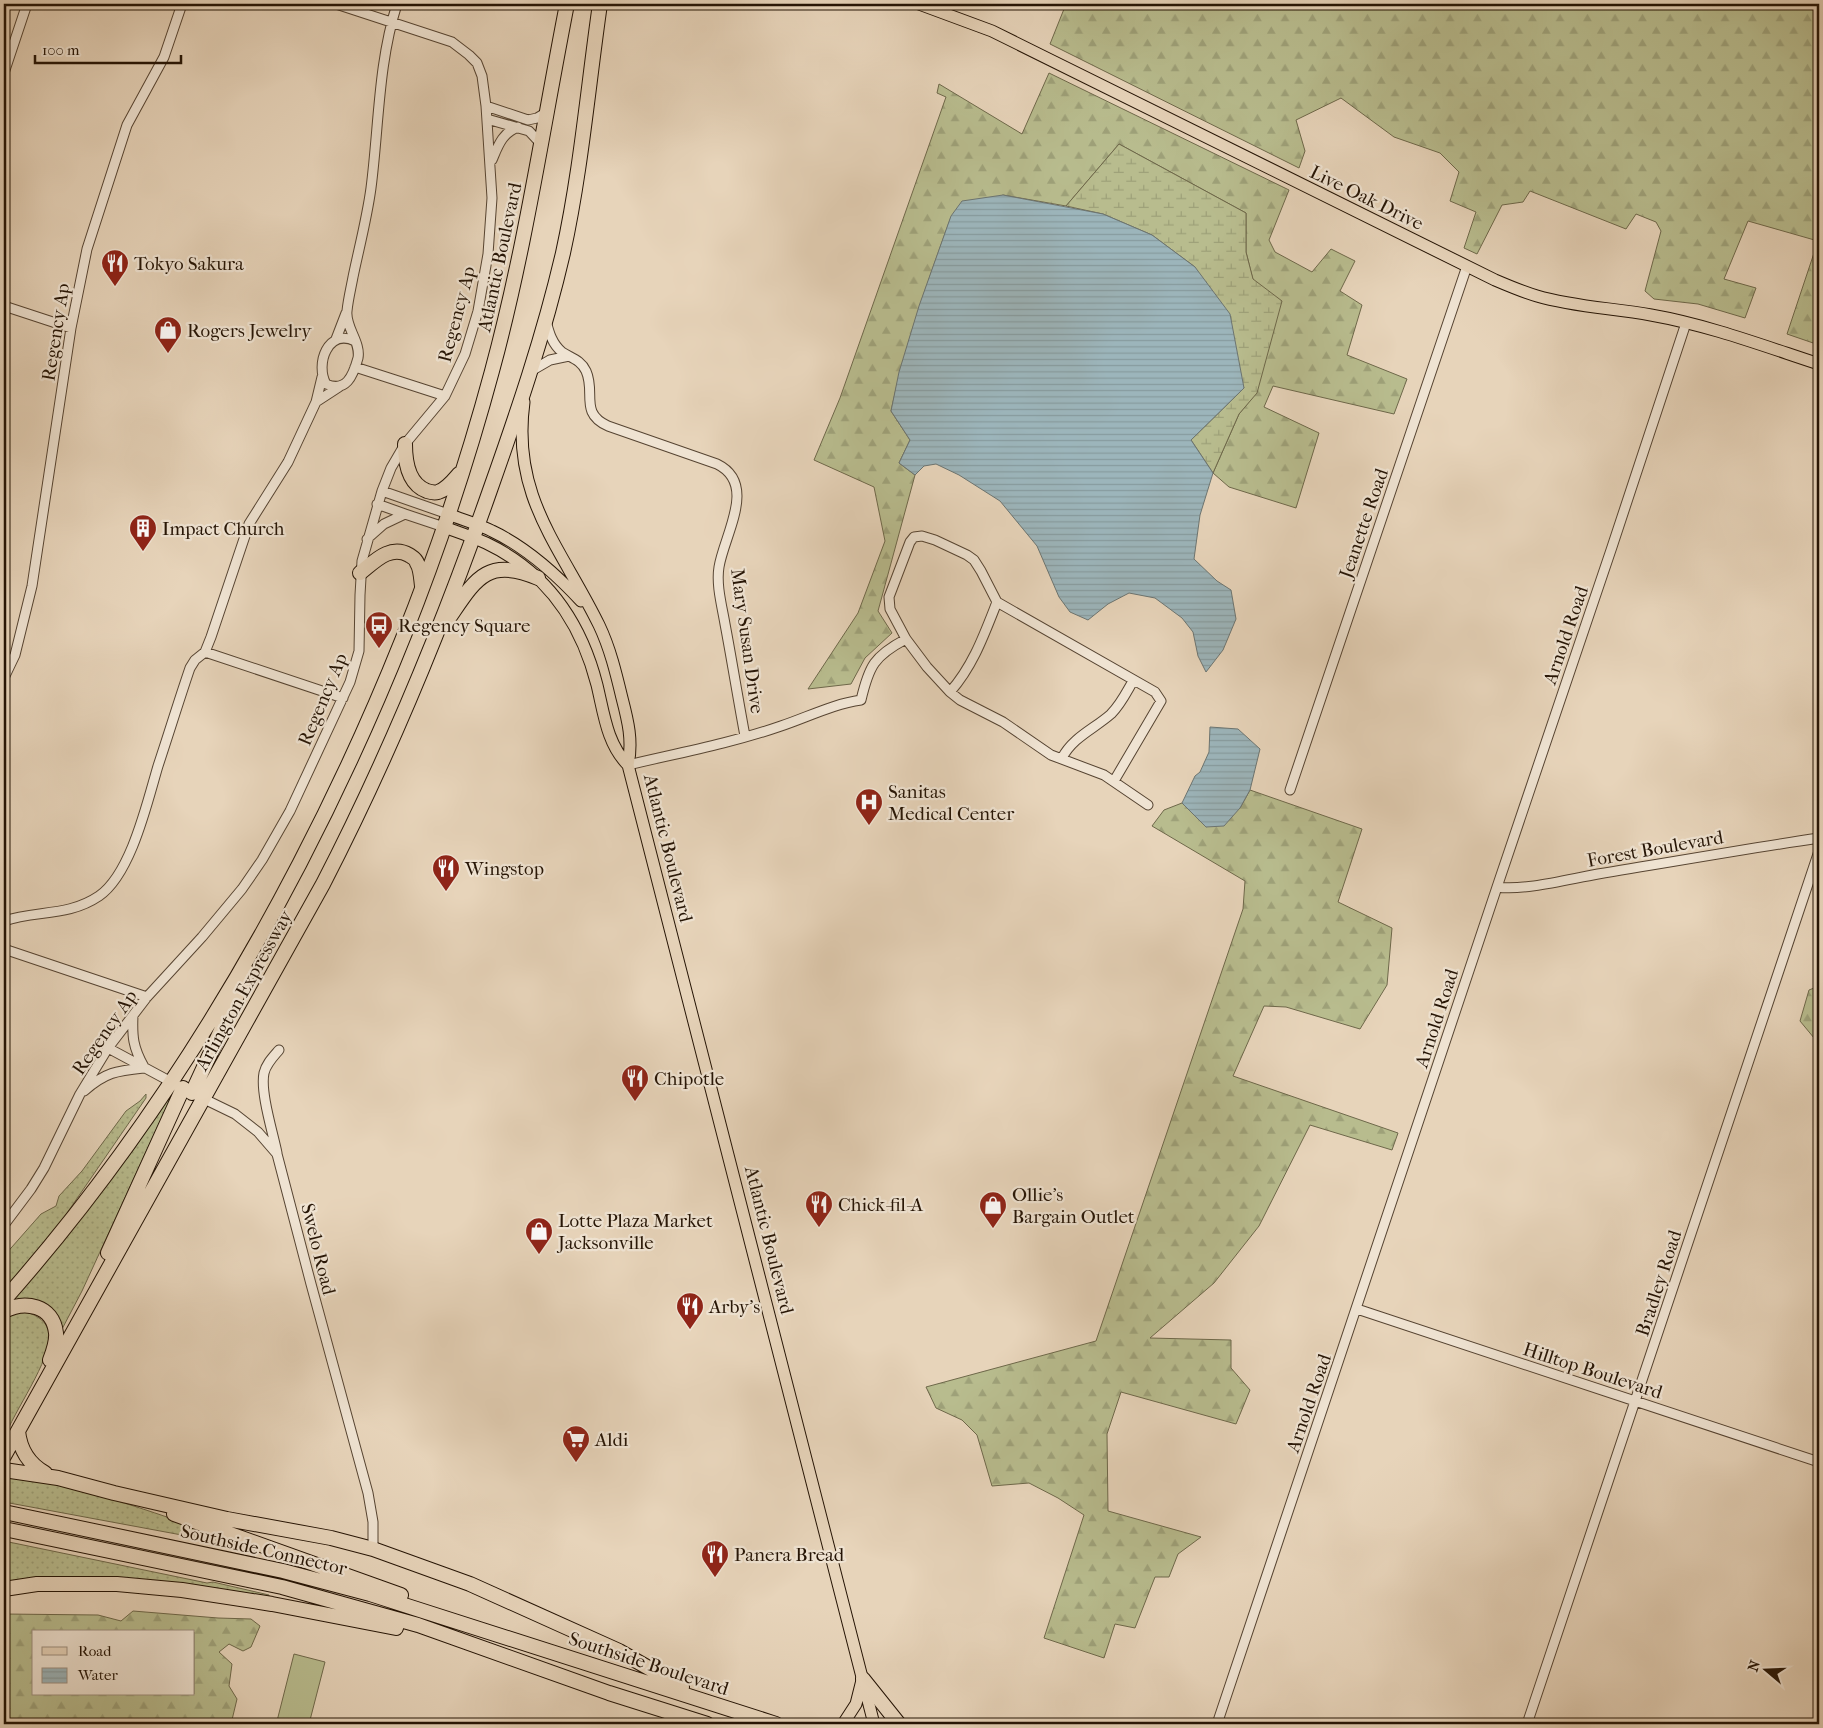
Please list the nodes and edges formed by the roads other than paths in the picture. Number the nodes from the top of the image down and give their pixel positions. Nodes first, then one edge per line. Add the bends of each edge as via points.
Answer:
1 (27, 4) edge
2 (182, 4) edge
3 (336, 4) edge
4 (397, 4) edge
5 (567, 4) edge
6 (600, 4) edge
7 (919, 4) edge
8 (392, 23) junction
9 (4, 73) edge
10 (486, 106) junction
11 (548, 112) junction
12 (487, 119) junction
13 (518, 127) junction
14 (542, 145) junction
15 (491, 163) junction
16 (1467, 266) junction
17 (4, 306) edge
18 (346, 313) junction
19 (546, 320) junction
20 (1686, 323) junction
21 (71, 328) junction
22 (336, 339) junction
23 (355, 341) junction
24 (569, 356) junction
25 (1819, 364) edge
26 (355, 366) junction
27 (531, 371) junction
28 (322, 377) junction
29 (339, 387) junction
30 (445, 396) junction
31 (316, 402) junction
32 (405, 444) junction
33 (463, 470) junction
34 (382, 491) junction
35 (377, 504) junction
36 (405, 514) junction
37 (446, 521) junction
38 (475, 531) junction
39 (367, 540) junction
40 (360, 573) junction
41 (538, 578) junction
42 (422, 586) junction
43 (996, 602) junction
44 (595, 617) junction
45 (906, 639) junction
46 (434, 642) junction
47 (205, 652) junction
48 (4, 678) edge
49 (1133, 681) junction
50 (950, 692) junction
51 (343, 698) junction
52 (745, 736) junction
53 (1062, 758) junction
54 (628, 765) junction
55 (1114, 781) junction
56 (1290, 790) dead end
57 (1148, 805) dead end
58 (1819, 838) edge
59 (1819, 851) edge
60 (291, 878) junction
61 (1497, 887) junction
62 (4, 921) edge
63 (4, 949) edge
64 (147, 997) junction
65 (133, 1014) junction
66 (108, 1048) junction
67 (279, 1050) dead end
68 (144, 1068) junction
69 (187, 1090) junction
70 (80, 1094) junction
71 (278, 1154) junction
72 (4, 1225) edge
73 (4, 1300) edge
74 (1357, 1309) junction
75 (4, 1311) edge
76 (74, 1329) junction
77 (1636, 1401) junction
78 (32, 1405) junction
79 (18, 1431) junction
80 (4, 1456) edge
81 (1819, 1462) edge
82 (4, 1470) edge
83 (58, 1478) junction
84 (114, 1493) junction
85 (4, 1512) edge
86 (4, 1529) edge
87 (373, 1549) junction
88 (4, 1589) edge
89 (512, 1638) junction
90 (477, 1648) junction
91 (863, 1679) junction
92 (709, 1702) junction
93 (707, 1724) edge
94 (776, 1724) edge
95 (843, 1724) edge
96 (874, 1724) edge
97 (899, 1724) edge
98 (1217, 1724) edge
99 (1527, 1724) edge

1 - 9 street
2 - 21 street, Regency Ap via 164,57 128,125 87,249
3 - 8 street, Regency Ap
4 - 8 street
5 - 11 highway, Atlantic Boulevard
6 - 19 highway, Atlantic Boulevard via 577,181
7 - 16 main road, Live Oak Drive via 998,34
8 - 10 street, Regency Ap via 452,42 469,55 477,63 482,76
8 - 18 street via 380,84 371,190
10 - 11 street via 528,120
10 - 12 street, Regency Ap
11 - 14 highway, Atlantic Boulevard
12 - 13 street
12 - 15 street, Regency Ap
13 - 14 street via 529,131
13 - 15 street via 504,135
14 - 33 highway, Atlantic Boulevard via 502,334
15 - 30 street, Regency Ap via 491,230 484,284 465,354
16 - 20 main road, Live Oak Drive via 1538,296
16 - 56 street, Jeanette Road
17 - 21 street
18 - 22 street
18 - 23 street
19 - 24 street, Mary Susan Drive via 554,343
19 - 27 highway, Atlantic Boulevard
20 - 25 main road, Live Oak Drive
20 - 61 street, Arnold Road
21 - 48 street, Regency Ap via 32,586 15,655
22 - 23 street
22 - 28 street via 323,359
23 - 26 street via 358,356
24 - 27 street via 550,360
24 - 52 street, Mary Susan Drive via 586,371 590,407 595,418 717,464 735,480 736,506 718,574
26 - 29 street via 344,385
26 - 30 street
27 - 38 highway, Atlantic Boulevard
27 - 44 main road, Atlantic Boulevard via 522,427 531,490 549,536
28 - 29 street via 326,384
28 - 31 street
29 - 31 street
30 - 32 street, Regency Ap
31 - 47 street via 286,464 249,524
32 - 33 highway via 407,467 420,488 438,492
32 - 34 street, Regency Ap
33 - 37 highway, Atlantic Boulevard
34 - 35 street, Regency Ap
34 - 37 street
35 - 36 street
35 - 39 street, Regency Ap
36 - 37 street
36 - 39 street via 384,524
37 - 38 main road, Atlantic Boulevard
37 - 42 highway, Arlington Expressway
38 - 41 main road, Atlantic Boulevard
38 - 44 main road via 503,536 533,556
38 - 46 highway, Arlington Expressway
39 - 40 street, Regency Ap
40 - 42 highway via 384,554 405,553 418,563
40 - 51 street, Regency Ap via 359,651
41 - 46 highway via 506,569 487,573 468,591
41 - 54 main road, Atlantic Boulevard via 580,635 610,738
42 - 60 highway, Arlington Expressway via 354,751
43 - 45 street via 974,560 935,540 914,537 889,597 890,610
43 - 49 street
43 - 50 street via 979,648
44 - 54 main road, Atlantic Boulevard via 610,653 631,732
45 - 50 street
45 - 52 street via 881,654 872,664 861,700 830,707
46 - 69 highway, Arlington Expressway via 400,724 306,915
47 - 51 street
47 - 62 street via 190,668 132,846 117,877 99,896 84,905 59,913
49 - 53 street via 1110,715 1077,739
49 - 55 street via 1155,692 1161,701
50 - 53 street via 1003,722 1051,755
51 - 64 street, Regency Ap via 290,811 262,860 211,926
52 - 54 street
53 - 55 street
54 - 91 main road, Atlantic Boulevard
55 - 57 street
58 - 61 street, Forest Boulevard via 1544,883
59 - 77 street, Bradley Road
60 - 69 highway
60 - 69 highway, Arlington Expressway via 226,994
61 - 74 street, Arnold Road
63 - 64 street
64 - 65 street, Regency Ap
65 - 66 street, Regency Ap
65 - 68 street via 135,1050
66 - 68 street, Swelo Road
66 - 70 street, Regency Ap
67 - 71 street via 264,1072 264,1087
68 - 69 street, Swelo Road
68 - 70 street via 110,1073
69 - 71 street, Swelo Road via 235,1114
69 - 73 highway, Arlington Expressway via 125,1149 86,1202
69 - 76 highway
69 - 76 highway, Arlington Expressway
70 - 72 street, Regency Ap via 44,1168
71 - 87 street, Swelo Road via 368,1493
74 - 77 street, Hilltop Boulevard
74 - 98 street, Arnold Road
75 - 78 highway via 16,1306 32,1306 46,1313 55,1327 54,1350
76 - 78 highway, Arlington Expressway
77 - 81 street, Hilltop Boulevard
77 - 99 street, Bradley Road
78 - 79 highway, Arlington Expressway
79 - 80 highway, Arlington Expressway
79 - 83 highway via 21,1446 31,1464
82 - 83 highway
83 - 84 highway
84 - 87 highway
84 - 89 highway via 348,1575
85 - 89 highway, Southside Connector via 283,1571
86 - 90 highway, Southside Connector via 282,1587 418,1625
87 - 92 highway via 470,1584 537,1614 619,1652
88 - 90 highway via 37,1584 117,1584 182,1590 359,1620
89 - 92 highway, Southside Boulevard
90 - 93 highway
91 - 95 main road via 856,1704
91 - 96 main road, Atlantic Boulevard
91 - 97 highway
92 - 94 highway, Southside Boulevard

